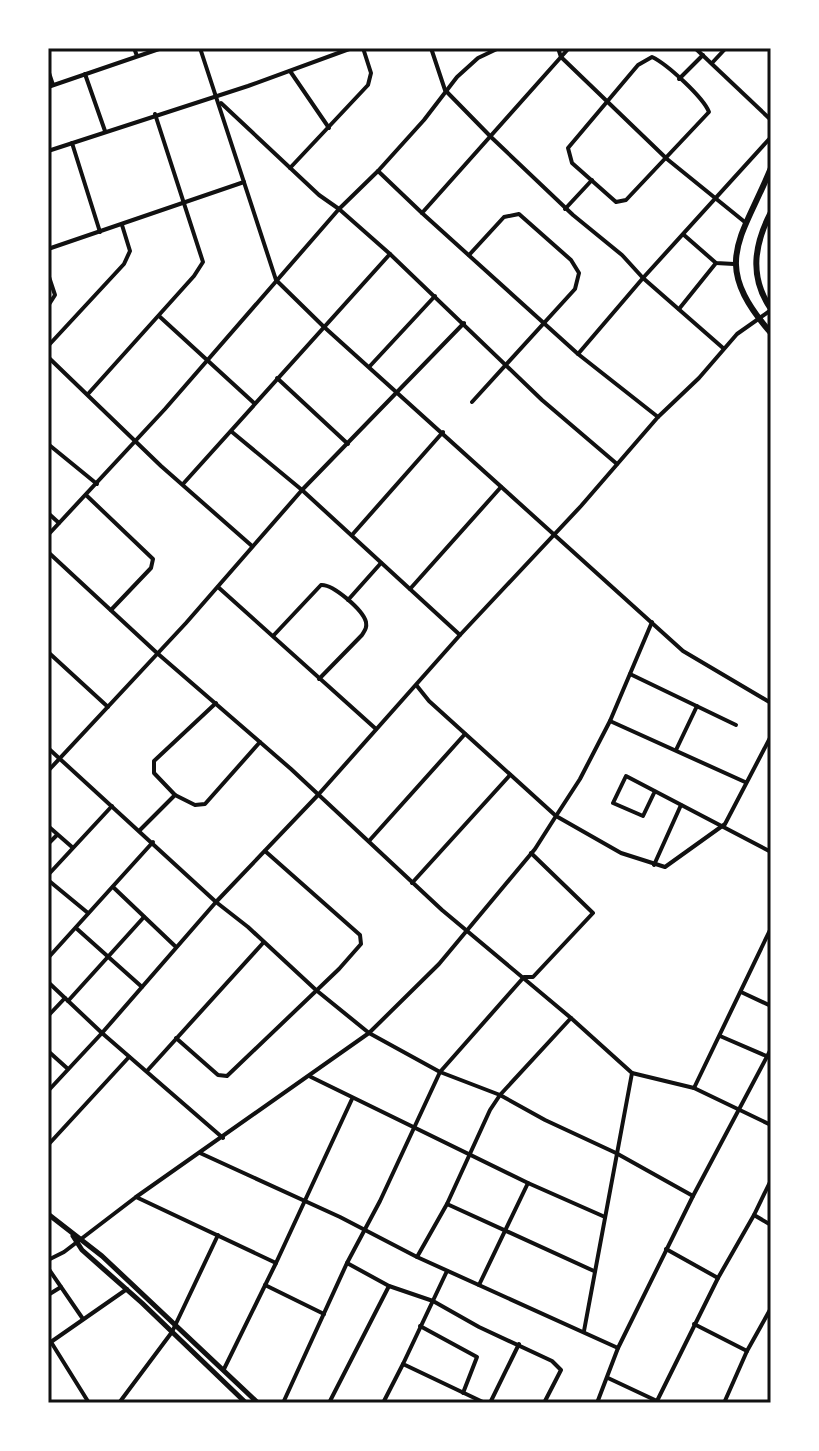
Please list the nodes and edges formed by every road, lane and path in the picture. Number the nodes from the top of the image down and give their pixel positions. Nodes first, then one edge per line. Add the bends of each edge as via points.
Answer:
1 (134, 48) edge
2 (162, 48) edge
3 (200, 48) edge
4 (352, 48) edge
5 (363, 48) edge
6 (431, 48) edge
7 (499, 48) edge
8 (558, 48) edge
9 (569, 48) edge
10 (695, 48) edge
11 (726, 48) edge
12 (703, 55) junction
13 (137, 56) junction
14 (561, 57) junction
15 (712, 63) junction
16 (48, 70) edge
17 (290, 71) junction
18 (85, 74) junction
19 (679, 79) junction
20 (51, 86) edge
21 (445, 90) junction
22 (216, 94) junction
23 (607, 101) junction
24 (219, 102) junction
25 (155, 114) junction
26 (771, 120) edge
27 (329, 128) junction
28 (105, 131) junction
29 (491, 137) junction
30 (771, 137) edge
31 (72, 143) junction
32 (48, 151) edge
33 (667, 159) junction
34 (290, 168) junction
35 (771, 168) edge
36 (378, 171) junction
37 (592, 180) junction
38 (244, 182) junction
39 (714, 198) junction
40 (185, 204) junction
41 (339, 209) junction
42 (565, 209) junction
43 (771, 212) edge
44 (422, 213) junction
45 (746, 223) junction
46 (122, 225) junction
47 (100, 232) junction
48 (684, 235) junction
49 (48, 249) edge
50 (390, 254) junction
51 (469, 255) junction
52 (716, 263) junction
53 (734, 264) junction
54 (48, 274) edge
55 (643, 278) junction
56 (276, 280) junction
57 (435, 296) junction
58 (48, 306) edge
59 (679, 309) junction
60 (771, 310) edge
61 (159, 315) junction
62 (758, 318) junction
63 (543, 322) junction
64 (464, 323) junction
65 (323, 326) junction
66 (771, 333) edge
67 (48, 346) edge
68 (723, 348) junction
69 (578, 354) junction
70 (48, 357) edge
71 (206, 359) junction
72 (506, 363) junction
73 (370, 366) junction
74 (277, 378) junction
75 (397, 392) junction
76 (88, 394) junction
77 (472, 402) dead end
78 (254, 403) junction
79 (658, 417) junction
80 (231, 431) junction
81 (443, 432) junction
82 (137, 440) junction
83 (48, 444) edge
84 (348, 444) junction
85 (617, 464) junction
86 (97, 484) junction
87 (183, 484) junction
88 (501, 487) junction
89 (302, 490) junction
90 (86, 495) junction
91 (48, 513) edge
92 (59, 523) junction
93 (555, 533) junction
94 (48, 535) edge
95 (351, 536) junction
96 (252, 546) junction
97 (48, 552) edge
98 (381, 563) junction
99 (218, 587) junction
100 (410, 589) junction
101 (348, 600) junction
102 (111, 610) junction
103 (652, 622) junction
104 (273, 635) junction
105 (460, 635) junction
106 (48, 652) edge
107 (157, 653) junction
108 (630, 674) junction
109 (319, 679) junction
110 (417, 686) junction
111 (216, 703) junction
112 (771, 703) edge
113 (697, 706) junction
114 (108, 707) junction
115 (610, 721) junction
116 (736, 725) dead end
117 (376, 729) junction
118 (465, 734) junction
119 (771, 736) edge
120 (260, 742) junction
121 (48, 748) edge
122 (676, 750) junction
123 (59, 758) junction
124 (48, 771) edge
125 (511, 775) junction
126 (745, 782) junction
127 (655, 791) junction
128 (175, 795) junction
129 (318, 795) junction
130 (681, 805) junction
131 (112, 806) junction
132 (556, 816) junction
133 (48, 826) edge
134 (722, 827) junction
135 (140, 830) junction
136 (57, 835) junction
137 (369, 841) junction
138 (153, 842) junction
139 (771, 843) edge
140 (48, 844) edge
141 (72, 847) junction
142 (265, 851) junction
143 (769, 851) edge
144 (531, 853) junction
145 (653, 865) junction
146 (48, 877) edge
147 (412, 883) junction
148 (113, 887) junction
149 (216, 902) junction
150 (88, 913) junction
151 (144, 917) junction
152 (75, 927) junction
153 (771, 928) edge
154 (465, 930) junction
155 (263, 943) junction
156 (176, 947) junction
157 (107, 957) junction
158 (48, 958) edge
159 (524, 977) junction
160 (48, 982) edge
161 (142, 987) junction
162 (316, 990) junction
163 (741, 992) junction
164 (66, 999) junction
165 (771, 1006) edge
166 (48, 1016) edge
167 (571, 1018) junction
168 (102, 1033) junction
169 (369, 1033) junction
170 (720, 1036) junction
171 (176, 1038) junction
172 (771, 1049) edge
173 (48, 1051) edge
174 (129, 1057) junction
175 (769, 1057) edge
176 (68, 1069) junction
177 (147, 1071) junction
178 (440, 1072) junction
179 (632, 1073) junction
180 (310, 1076) junction
181 (694, 1088) junction
182 (48, 1091) edge
183 (500, 1095) junction
184 (352, 1099) junction
185 (739, 1108) junction
186 (771, 1125) edge
187 (415, 1126) junction
188 (223, 1138) junction
189 (48, 1145) edge
190 (200, 1153) junction
191 (616, 1153) junction
192 (470, 1154) junction
193 (771, 1180) edge
194 (528, 1183) junction
195 (693, 1196) junction
196 (136, 1197) junction
197 (306, 1202) junction
198 (447, 1204) junction
199 (48, 1214) edge
200 (754, 1215) junction
201 (605, 1217) junction
202 (771, 1225) edge
203 (367, 1230) junction
204 (503, 1231) junction
205 (218, 1235) junction
206 (79, 1241) junction
207 (666, 1249) junction
208 (417, 1257) junction
209 (48, 1260) edge
210 (276, 1263) junction
211 (347, 1263) junction
212 (48, 1268) edge
213 (448, 1270) junction
214 (595, 1271) junction
215 (718, 1278) junction
216 (265, 1285) junction
217 (479, 1285) junction
218 (389, 1286) junction
219 (61, 1287) junction
220 (127, 1289) junction
221 (48, 1295) edge
222 (433, 1301) junction
223 (771, 1308) edge
224 (324, 1314) junction
225 (83, 1319) junction
226 (765, 1319) junction
227 (771, 1322) edge
228 (694, 1324) junction
229 (176, 1325) junction
230 (420, 1326) junction
231 (584, 1331) junction
232 (172, 1332) junction
233 (49, 1343) edge
234 (519, 1344) junction
235 (618, 1348) junction
236 (747, 1351) junction
237 (403, 1364) junction
238 (223, 1370) junction
239 (608, 1377) junction
240 (463, 1393) junction
241 (659, 1402) edge
242 (89, 1403) edge
243 (119, 1403) edge
244 (246, 1403) edge
245 (258, 1403) edge
246 (283, 1403) edge
247 (329, 1403) edge
248 (383, 1403) edge
249 (488, 1403) edge
250 (544, 1403) edge
251 (597, 1403) edge
252 (724, 1403) edge

1 - 13 street
2 - 13 street
3 - 22 street
4 - 17 street
5 - 27 street via 371,73 368,85
6 - 21 street
7 - 21 street via 478,58
8 - 14 street
9 - 14 street
10 - 12 street
11 - 15 street
12 - 15 street
12 - 19 street
13 - 18 street
14 - 23 street
14 - 29 street
15 - 26 street
16 - 20 street
17 - 22 street
17 - 27 street
18 - 20 street
18 - 28 street
19 - 23 street via 657,59 647,59
19 - 33 street via 709,112
21 - 29 street
21 - 36 street
22 - 24 street
22 - 25 street
23 - 33 street
23 - 37 street via 568,148 572,163
24 - 34 street
24 - 38 street
25 - 28 street
25 - 40 street
27 - 34 street
28 - 31 street
29 - 42 street
29 - 44 street
30 - 39 street
31 - 32 street
31 - 47 street
33 - 37 street via 622,203
33 - 39 street
34 - 41 street
35 - 45 main road
36 - 41 street
36 - 44 street
37 - 42 street
38 - 40 street
38 - 56 street
39 - 45 street
39 - 48 street
40 - 46 street
40 - 61 street via 203,262
41 - 50 street
41 - 56 street
42 - 55 street
43 - 60 main road via 755,272
44 - 51 street
45 - 53 main road
46 - 47 street
46 - 67 street via 129,257
47 - 49 street
48 - 52 street
48 - 55 street
50 - 57 street
50 - 65 street
51 - 63 street
51 - 63 street via 511,214 522,216 546,236 576,266 578,281
52 - 53 street
52 - 59 street
53 - 62 main road
54 - 58 street via 55,295
55 - 59 street
55 - 69 street
56 - 65 street
56 - 71 street
57 - 64 street
57 - 73 street
59 - 68 street
60 - 62 street
61 - 71 street
61 - 76 street
62 - 66 main road
62 - 68 street
63 - 69 street
63 - 72 street
64 - 72 street
64 - 75 street
65 - 73 street
65 - 74 street
68 - 79 street
69 - 79 street
70 - 76 street
71 - 78 street
71 - 82 street
72 - 77 street
72 - 85 street
73 - 75 street
74 - 78 street
74 - 84 street
75 - 81 street
75 - 84 street
76 - 82 street
78 - 80 street
79 - 85 street
80 - 87 street
80 - 89 street
81 - 88 street
81 - 95 street
82 - 86 street
82 - 87 street
83 - 86 street
84 - 89 street
85 - 93 street
86 - 90 street
87 - 96 street
88 - 93 street
88 - 100 street
89 - 95 street
89 - 96 street
90 - 92 street
90 - 102 street via 153,559 151,568
91 - 92 street
92 - 94 street
93 - 103 street
93 - 105 street
95 - 98 street
96 - 99 street
97 - 102 street
98 - 100 street
98 - 101 street
99 - 104 street
99 - 107 street
100 - 105 street
101 - 104 street via 330,585 321,585
101 - 109 street via 367,627
102 - 107 street
103 - 108 street
103 - 112 street via 683,651
104 - 109 street
105 - 110 street
106 - 114 street
107 - 111 street
107 - 114 street
108 - 113 street
108 - 115 street
109 - 117 street
110 - 117 street
110 - 118 street
111 - 120 street
111 - 128 street via 154,761 154,773
113 - 116 street
113 - 122 street
114 - 123 street
115 - 122 street
115 - 132 street
117 - 129 street
118 - 125 street
118 - 137 street
119 - 126 street
120 - 128 street via 205,804
120 - 129 street
121 - 123 street
122 - 126 street
123 - 124 street
123 - 131 street
125 - 132 street
125 - 147 street
126 - 134 street
127 - 127 street via 626,776 613,803 643,816
127 - 130 street
128 - 135 street
129 - 137 street
129 - 142 street
130 - 134 street
130 - 145 street
131 - 135 street
131 - 141 street
132 - 144 street
132 - 145 street
133 - 136 street
134 - 143 street
134 - 145 street via 668,866
135 - 138 street
136 - 140 street
136 - 141 street
137 - 147 street
138 - 148 street
138 - 149 street
139 - 143 street
141 - 146 street
142 - 149 street
142 - 162 street via 362,938
144 - 154 street
144 - 159 street via 593,913 533,977
146 - 150 street
147 - 154 street
148 - 150 street
148 - 151 street
149 - 155 street
149 - 156 street
150 - 152 street
151 - 156 street
151 - 157 street
152 - 157 street
152 - 158 street
153 - 163 street
154 - 159 street
154 - 169 street via 439,964
155 - 162 street
155 - 171 street
156 - 161 street
157 - 161 street
157 - 164 street
159 - 167 street
159 - 178 street
160 - 164 street
161 - 168 street
162 - 169 street
162 - 171 street via 227,1076 218,1075
163 - 165 street
163 - 170 street
164 - 166 street
164 - 168 street
167 - 179 street
167 - 183 street
168 - 174 street
168 - 176 street
169 - 178 street
169 - 180 street
170 - 175 street
170 - 181 street
171 - 177 street
172 - 175 street
173 - 176 street
174 - 177 street
174 - 189 street
175 - 185 street
176 - 182 street
177 - 188 street
178 - 183 street
178 - 187 street
179 - 181 street
179 - 191 street
180 - 184 street
180 - 188 street
181 - 185 street
183 - 191 street
183 - 192 street
184 - 187 street
184 - 197 street
185 - 186 street
185 - 195 street
187 - 192 street
187 - 203 street
188 - 190 street
190 - 196 street
190 - 197 street
191 - 195 street
191 - 201 street
192 - 194 street
192 - 198 street
193 - 200 street
194 - 201 street
194 - 204 street
195 - 207 street
196 - 205 street
196 - 206 street
197 - 203 street
197 - 210 street
198 - 204 street
198 - 208 street
199 - 206 street
200 - 202 street
200 - 215 street
201 - 214 street
203 - 208 street
203 - 211 street
204 - 214 street
204 - 217 street
205 - 210 street
205 - 229 street
206 - 209 street
206 - 220 street
206 - 229 street
207 - 215 street
207 - 235 street
208 - 213 street
210 - 216 street
211 - 218 street
211 - 224 street
212 - 219 street
213 - 217 street
213 - 222 street
214 - 231 street
215 - 228 street
216 - 224 street
216 - 238 street
217 - 231 street
218 - 222 street
218 - 247 street
219 - 221 street
219 - 225 street
220 - 225 street
220 - 232 street
222 - 230 street
222 - 234 street
223 - 226 street
224 - 246 street
225 - 233 street
226 - 227 street
226 - 236 street
228 - 236 street
228 - 241 street
229 - 232 street
229 - 238 street
230 - 237 street
230 - 240 street via 477,1357
231 - 235 street
232 - 243 street
232 - 244 street
233 - 242 street
234 - 249 street
234 - 250 street via 561,1367
235 - 239 street
236 - 252 street
237 - 240 street
237 - 248 street
238 - 245 street
239 - 241 street
239 - 251 street
240 - 249 street

